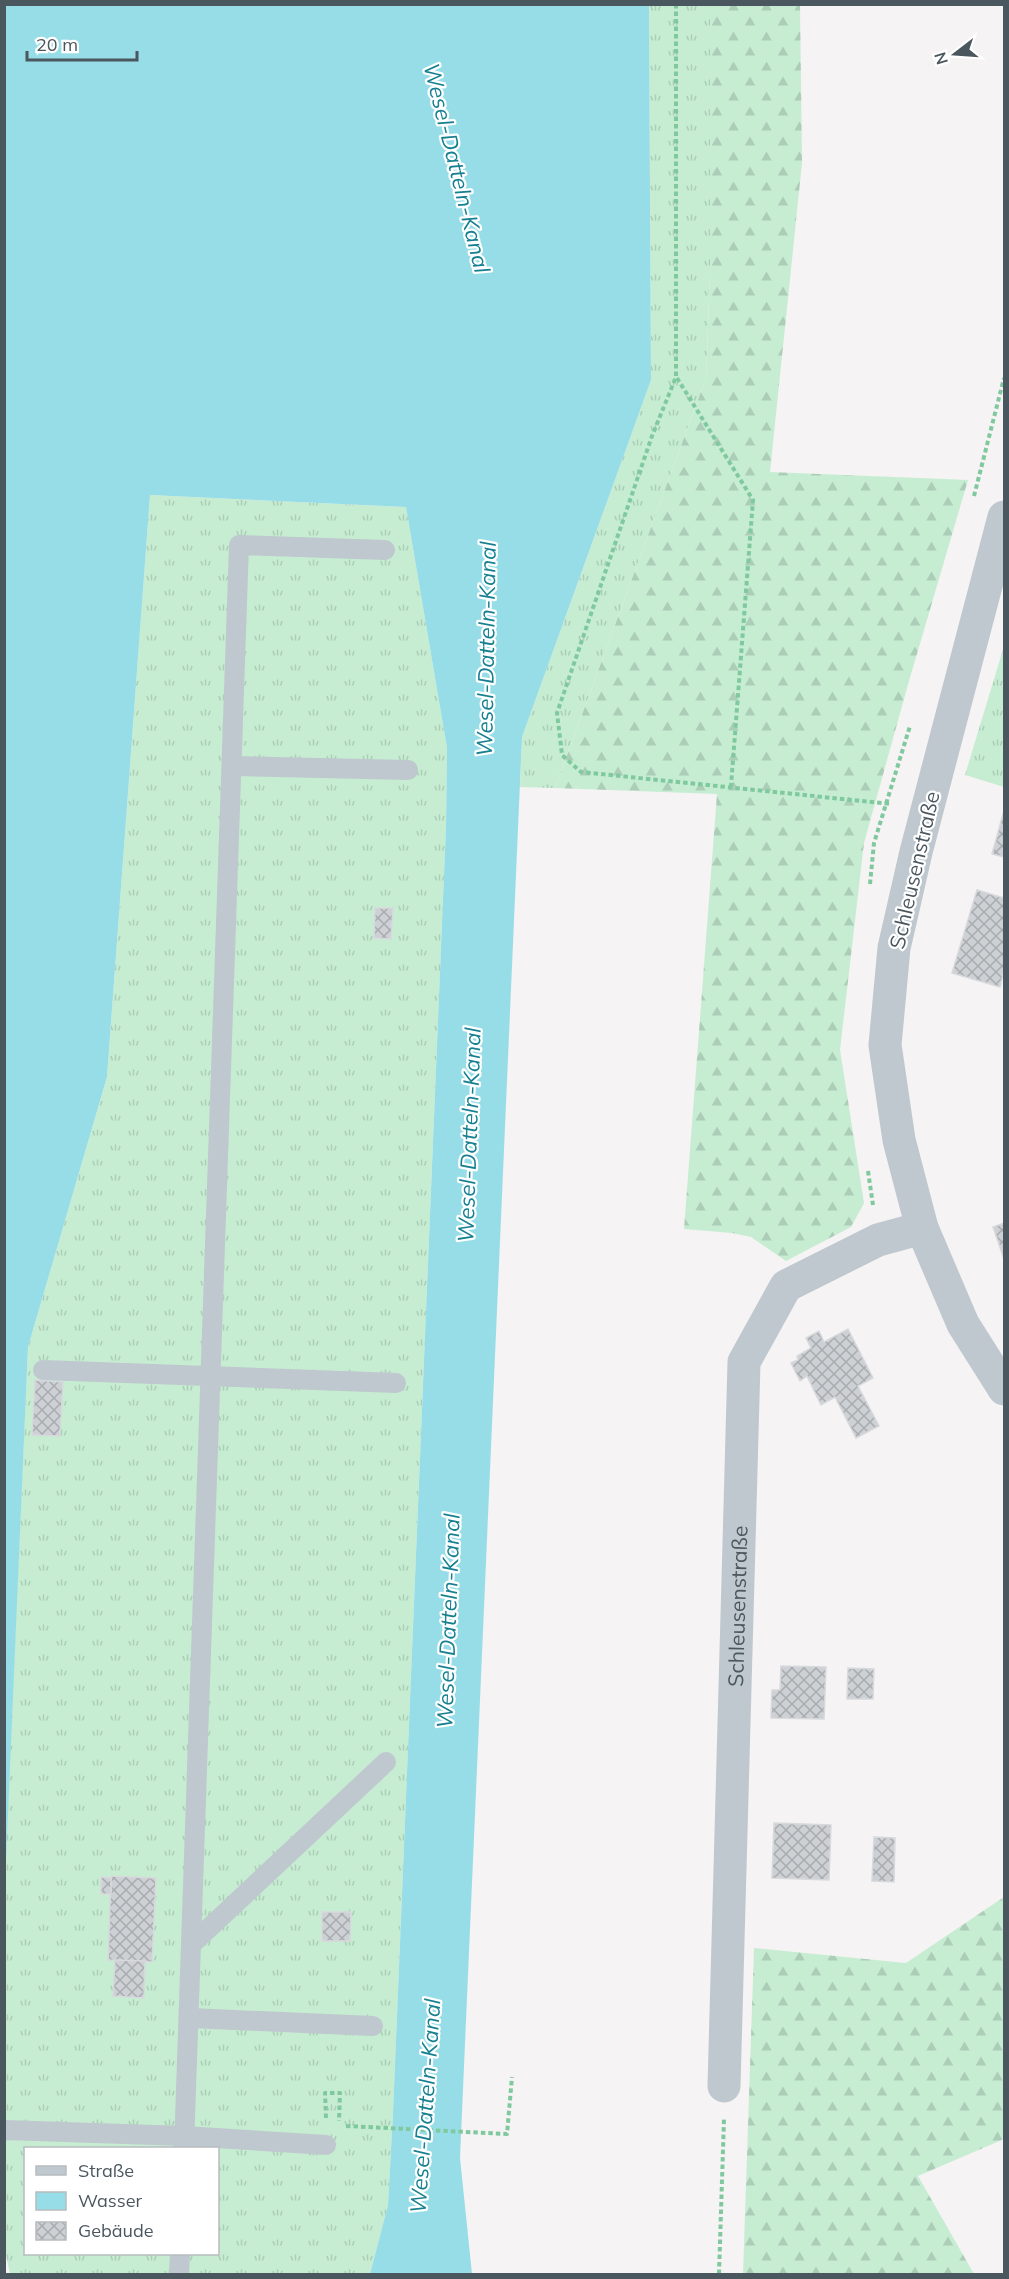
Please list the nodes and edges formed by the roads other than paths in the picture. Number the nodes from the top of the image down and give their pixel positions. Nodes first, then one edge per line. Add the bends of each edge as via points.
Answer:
1 (1005, 517) edge
2 (385, 550) dead end
3 (232, 766) junction
4 (408, 770) dead end
5 (922, 1228) junction
6 (43, 1370) dead end
7 (211, 1377) junction
8 (396, 1383) dead end
9 (1005, 1389) edge
10 (386, 1762) dead end
11 (193, 1943) junction
12 (190, 2018) junction
13 (373, 2026) dead end
14 (724, 2086) road end
15 (4, 2130) edge
16 (184, 2142) edge
17 (326, 2145) dead end
18 (180, 2255) edge
19 (179, 2274) edge

1 - 5 street, Schleusenstraße via 894,948 885,1045 900,1140
2 - 3 lane via 239,545
3 - 4 lane
3 - 7 lane
5 - 9 street, Schleusenstraße via 963,1324
5 - 14 street, Schleusenstraße via 878,1240 786,1286 744,1362
6 - 7 lane
7 - 8 lane
7 - 11 lane
10 - 11 lane
11 - 12 lane
12 - 13 lane
12 - 16 lane
15 - 16 lane
16 - 17 lane
18 - 19 lane

